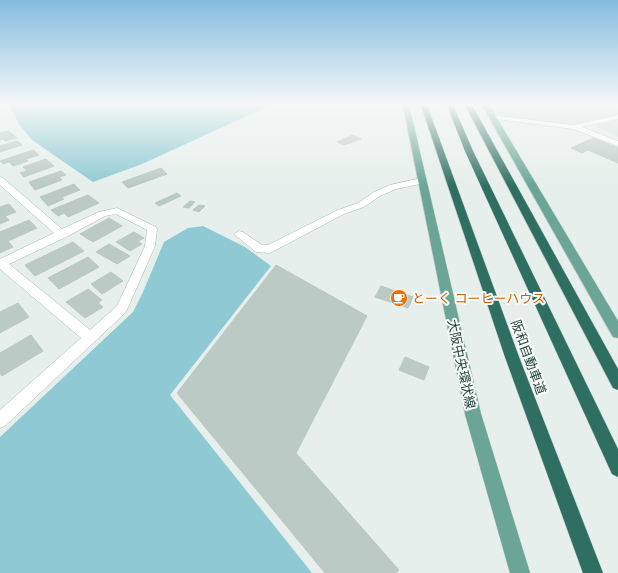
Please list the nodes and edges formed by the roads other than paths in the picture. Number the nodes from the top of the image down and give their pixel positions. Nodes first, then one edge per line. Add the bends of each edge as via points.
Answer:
1 (412, 132) edge
2 (433, 132) edge
3 (462, 132) edge
4 (482, 132) edge
5 (499, 132) edge
6 (586, 132) edge
7 (618, 144) edge
8 (0, 180) edge
9 (422, 181) junction
10 (62, 234) junction
11 (239, 234) dead end
12 (1, 264) edge
13 (618, 333) edge
14 (90, 338) junction
15 (618, 383) edge
16 (0, 420) edge
17 (618, 468) edge
18 (520, 573) edge
19 (593, 573) edge

1 - 9 main road, 大阪中央環状線
2 - 19 highway, 阪和自動車道 via 512,357
3 - 17 highway
4 - 15 highway
5 - 13 main road
6 - 7 street
8 - 10 street
9 - 11 street via 393,187 377,194 361,205 341,212 270,249 260,249
9 - 18 main road, 大阪中央環状線 via 473,414
10 - 12 street
10 - 14 street via 102,214 117,211 152,229 150,246 122,309
12 - 14 street
14 - 16 street

